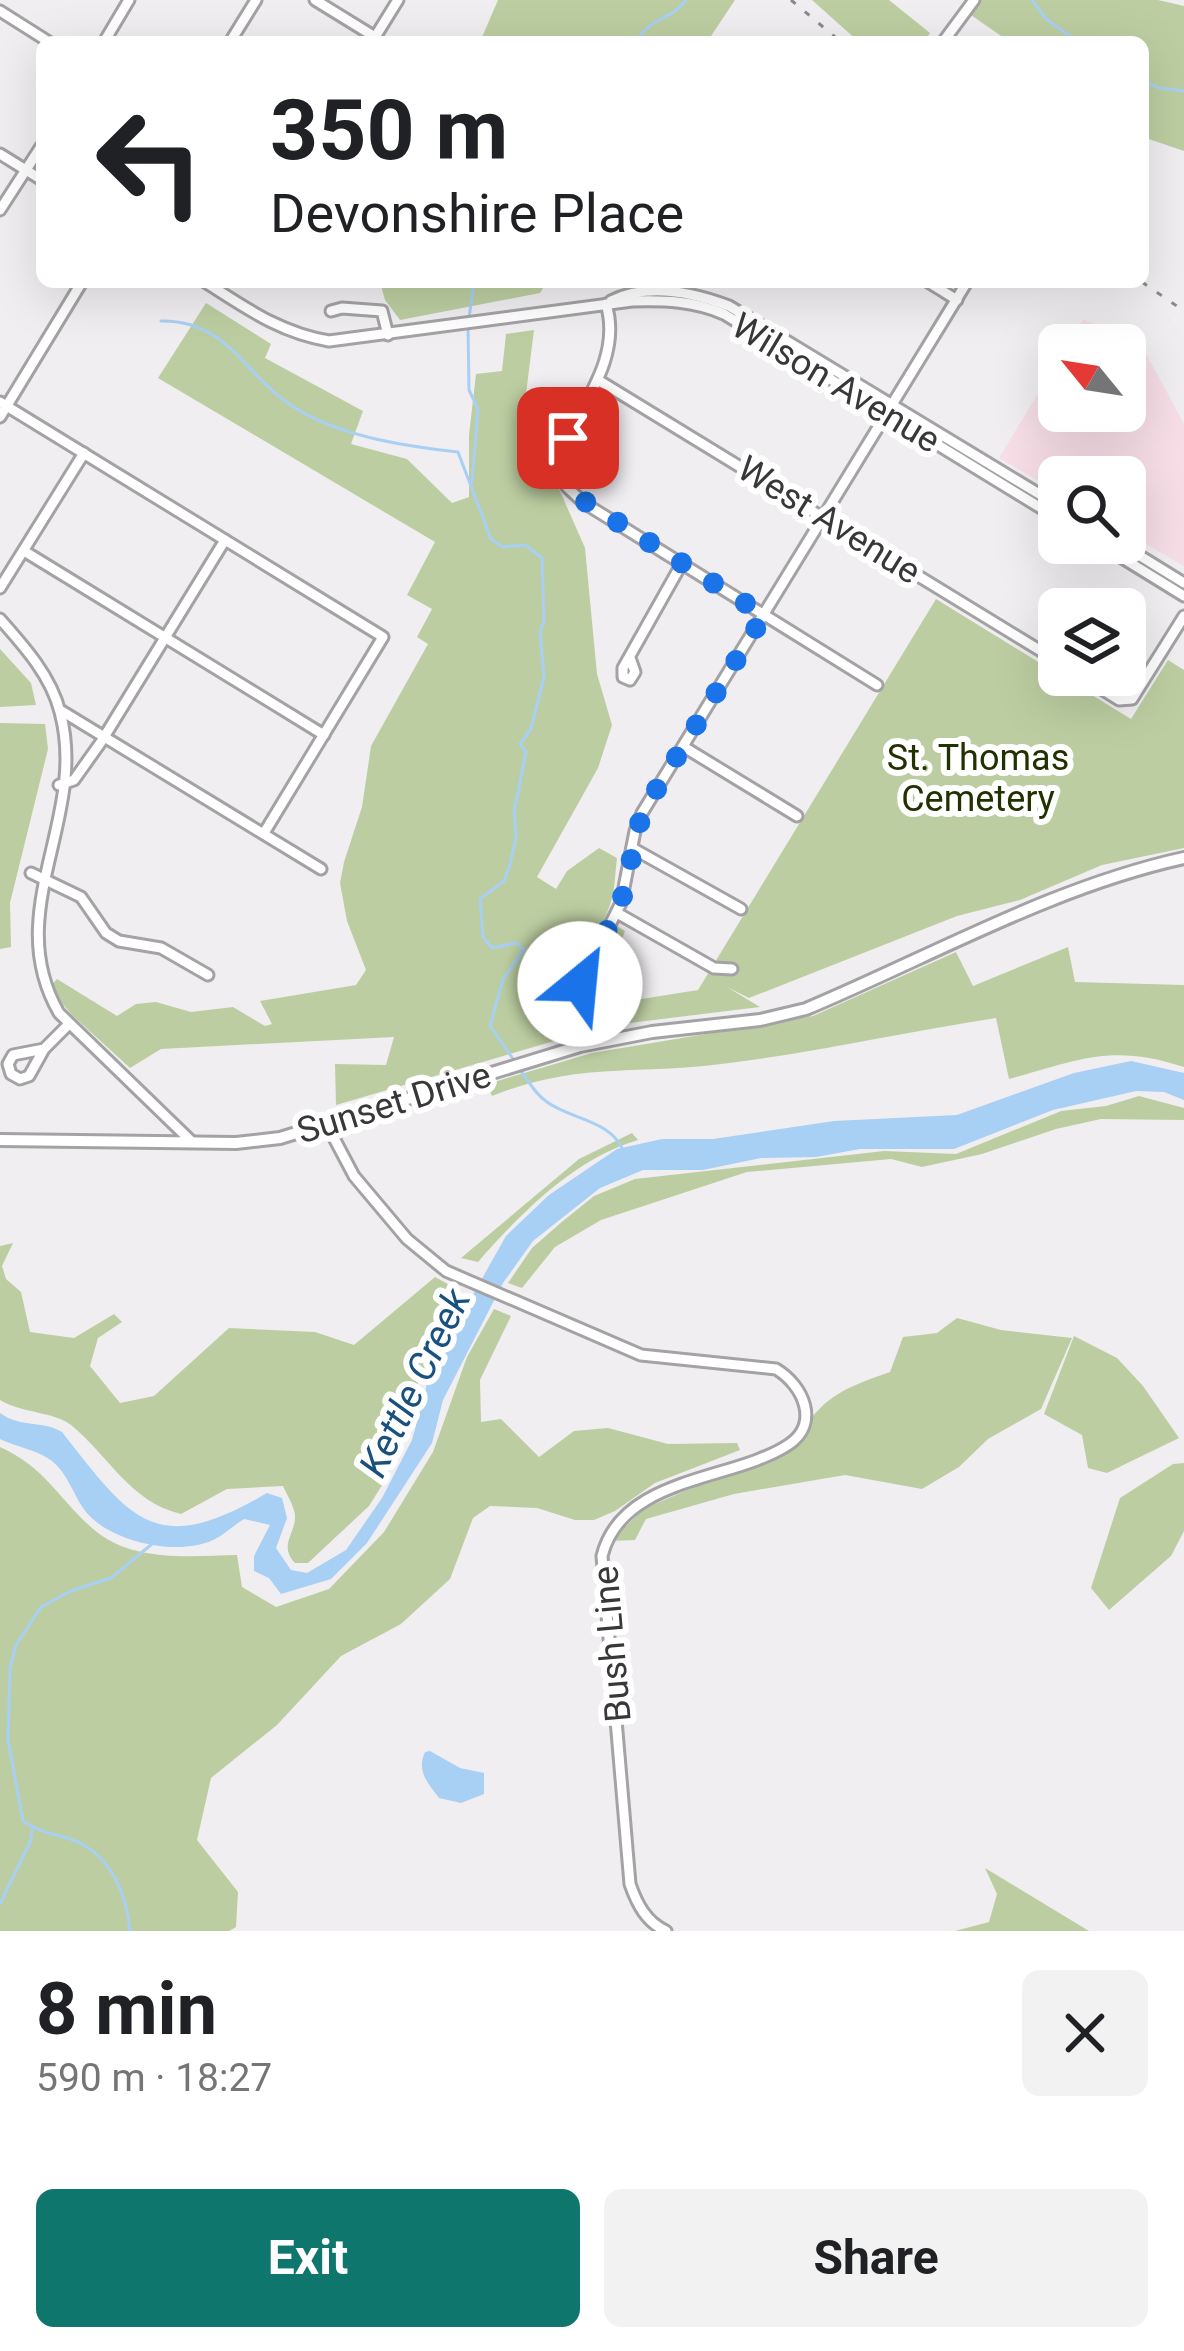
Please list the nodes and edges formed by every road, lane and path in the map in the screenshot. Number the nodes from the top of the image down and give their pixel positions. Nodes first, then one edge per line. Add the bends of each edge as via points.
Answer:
1 (129, 0) edge
2 (256, 0) edge
3 (315, 0) edge
4 (398, 0) edge
5 (974, 0) edge
6 (0, 11) edge
7 (40, 36) edge
8 (108, 36) edge
9 (234, 36) edge
10 (368, 36) edge
11 (376, 36) edge
12 (947, 36) edge
13 (0, 154) edge
14 (36, 154) edge
15 (25, 170) junction
16 (36, 176) edge
17 (0, 210) edge
18 (78, 288) edge
19 (224, 288) edge
20 (938, 288) edge
21 (964, 288) edge
22 (663, 291) edge
23 (957, 300) junction
24 (606, 304) junction
25 (331, 311) dead end
26 (388, 335) junction
27 (598, 380) junction
28 (4, 404) edge
29 (889, 409) junction
30 (0, 417) edge
31 (84, 453) junction
32 (1038, 494) edge
33 (1038, 505) edge
34 (824, 517) junction
35 (226, 540) junction
36 (24, 550) junction
37 (1146, 560) edge
38 (1132, 564) edge
39 (681, 565) junction
40 (1184, 583) edge
41 (0, 587) edge
42 (1184, 596) edge
43 (764, 615) junction
44 (1184, 616) edge
45 (0, 619) edge
46 (166, 638) junction
47 (1038, 649) edge
48 (630, 658) dead end
49 (1146, 679) edge
50 (877, 685) dead end
51 (60, 710) junction
52 (324, 735) junction
53 (105, 736) junction
54 (684, 747) junction
55 (59, 785) junction
56 (797, 816) dead end
57 (264, 833) junction
58 (632, 848) junction
59 (1184, 858) edge
60 (321, 869) dead end
61 (31, 873) junction
62 (24, 895) dead end
63 (741, 909) dead end
64 (617, 913) junction
65 (26, 950) dead end
66 (732, 969) dead end
67 (208, 975) dead end
68 (69, 1024) junction
69 (590, 1044) junction
70 (44, 1049) dead end
71 (326, 1123) junction
72 (0, 1140) edge
73 (192, 1142) junction
74 (666, 1931) edge

1 - 8 street
2 - 9 street
3 - 10 street
4 - 11 street
5 - 12 street
6 - 7 street
13 - 15 street
14 - 15 street
15 - 16 street
15 - 17 street
18 - 28 street
19 - 26 street, Wilson Avenue via 269,324 303,337
20 - 23 street
21 - 23 street
22 - 24 street, Wilson Avenue
22 - 29 street, Wilson Avenue via 724,314
23 - 29 street
24 - 26 street, Wilson Avenue
24 - 27 street via 610,336
25 - 26 street via 382,310
27 - 34 street, West Avenue
27 - 39 street via 559,456 563,479 584,503
28 - 30 street
28 - 31 street
29 - 32 street, Wilson Avenue
29 - 33 street, Wilson Avenue
29 - 34 street
31 - 35 street
31 - 36 street
34 - 43 street
34 - 47 street, West Avenue
35 - 46 street
35 - 52 street via 383,637
36 - 41 street
36 - 46 street
37 - 40 street
38 - 42 street
39 - 43 street
39 - 48 street
43 - 50 street
43 - 54 street
44 - 49 street
45 - 51 street via 43,673
46 - 52 street
46 - 53 street
51 - 53 street
51 - 55 street
52 - 57 street
53 - 55 street via 74,780
53 - 57 street
54 - 56 street
54 - 58 street via 642,813
55 - 61 street
57 - 60 street
58 - 63 street
58 - 64 street
59 - 69 main road, Sunset Drive via 1068,893 806,1009
61 - 62 street
61 - 67 street via 81,897 112,938 161,948
64 - 66 street via 714,968
64 - 69 street via 580,984
65 - 68 street via 42,993
68 - 70 street
68 - 73 street
69 - 71 main road, Sunset Drive
71 - 73 main road, Sunset Drive via 267,1140
71 - 74 street, Bush Line via 347,1166 393,1222 456,1276 641,1355 776,1369 806,1406 793,1442 661,1493 615,1527 604,1546 630,1884
72 - 73 main road, Sunset Drive

